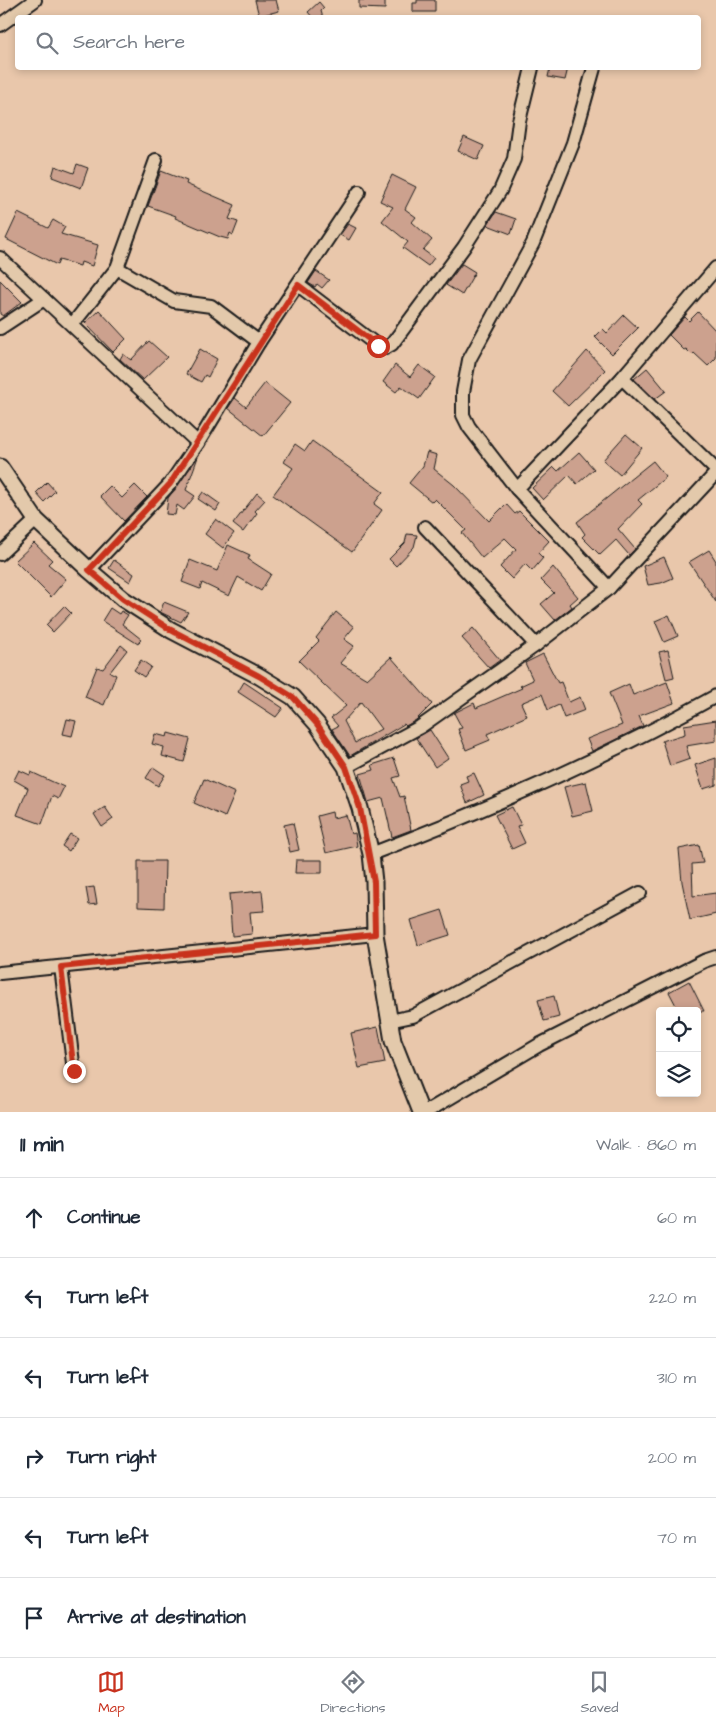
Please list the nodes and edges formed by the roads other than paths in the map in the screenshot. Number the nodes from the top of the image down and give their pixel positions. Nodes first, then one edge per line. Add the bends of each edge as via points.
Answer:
1 (36, 0) edge
2 (0, 25) edge
3 (532, 70) edge
4 (593, 70) edge
5 (156, 160) dead end
6 (359, 192) dead end
7 (0, 258) edge
8 (117, 268) junction
9 (716, 268) edge
10 (298, 285) junction
11 (44, 299) junction
12 (72, 325) junction
13 (0, 328) edge
14 (259, 342) junction
15 (622, 378) junction
16 (198, 443) junction
17 (0, 467) edge
18 (716, 472) edge
19 (517, 489) junction
20 (36, 520) junction
21 (425, 527) dead end
22 (0, 554) edge
23 (89, 570) junction
24 (609, 588) junction
25 (536, 645) junction
26 (716, 696) edge
27 (346, 767) junction
28 (371, 854) junction
29 (640, 893) dead end
30 (375, 934) junction
31 (716, 957) edge
32 (61, 967) junction
33 (0, 973) edge
34 (389, 1022) junction
35 (74, 1071) dead end
36 (421, 1112) edge
37 (426, 1112) edge

1 - 2 street
3 - 10 street via 514,158 500,191 464,247 392,344 385,348 378,346
4 - 19 street via 573,143 533,243 469,360 463,415
5 - 8 street
6 - 10 street
7 - 11 street
8 - 12 street
8 - 14 street via 174,301 212,306
9 - 15 street
10 - 14 street
11 - 12 street
11 - 13 street
12 - 16 street
14 - 16 street
15 - 18 street
15 - 19 street
16 - 23 street via 170,484
17 - 20 street
18 - 24 street
19 - 24 street
20 - 22 street
20 - 23 street
21 - 25 street
23 - 27 street via 123,599 171,630 293,697 317,724
24 - 25 street
25 - 27 street via 420,727
26 - 28 street via 584,765 465,818
27 - 28 street
28 - 30 street
29 - 34 street via 413,1016
30 - 32 street
30 - 34 street
31 - 37 street via 539,1045
32 - 33 street
32 - 35 street
34 - 36 street via 393,1041

